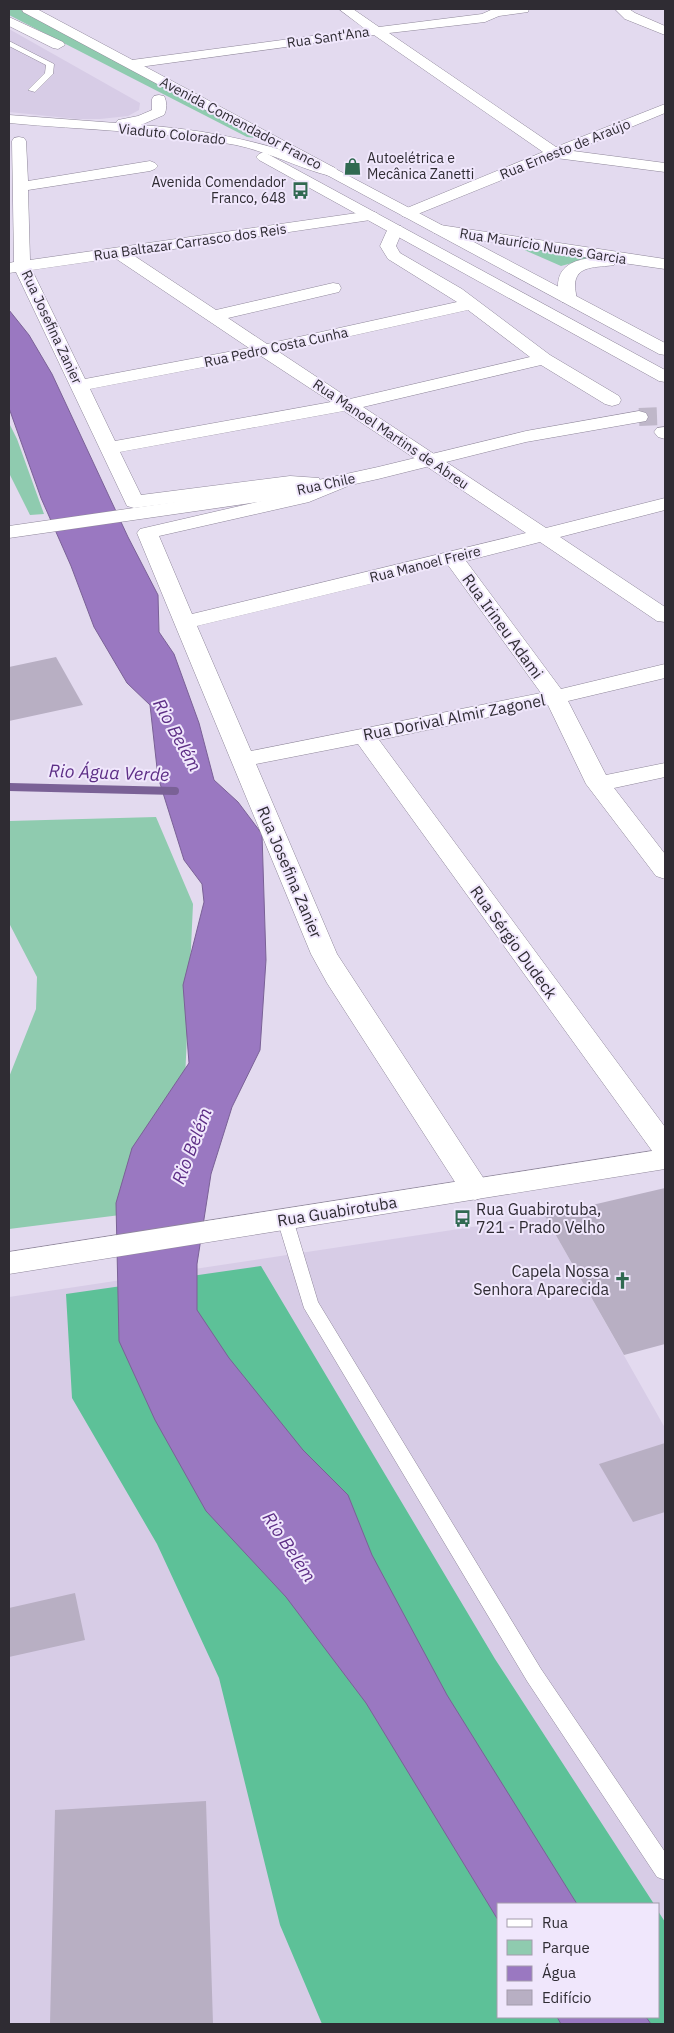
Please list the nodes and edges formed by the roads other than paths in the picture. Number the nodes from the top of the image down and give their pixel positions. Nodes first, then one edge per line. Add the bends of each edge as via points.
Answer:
1 (28, 9) edge
2 (345, 9) edge
3 (523, 9) edge
4 (621, 9) edge
5 (9, 21) edge
6 (376, 31) junction
7 (665, 31) edge
8 (9, 42) edge
9 (69, 51) dead end
10 (132, 64) junction
11 (32, 90) dead end
12 (173, 107) dead end
13 (665, 108) edge
14 (9, 119) edge
15 (196, 119) dead end
16 (9, 125) edge
17 (92, 126) junction
18 (19, 140) dead end
19 (236, 141) junction
20 (554, 153) junction
21 (264, 157) junction
22 (150, 166) dead end
23 (665, 168) edge
24 (330, 171) junction
25 (20, 186) junction
26 (408, 212) junction
27 (372, 216) junction
28 (395, 229) junction
29 (440, 230) junction
30 (117, 252) junction
31 (646, 261) junction
32 (665, 264) edge
33 (14, 267) edge
34 (333, 288) dead end
35 (568, 298) junction
36 (472, 304) junction
37 (213, 316) junction
38 (264, 350) junction
39 (665, 350) edge
40 (544, 359) junction
41 (665, 377) edge
42 (79, 386) junction
43 (612, 400) dead end
44 (347, 405) junction
45 (640, 418) tunnel mouth
46 (108, 448) junction
47 (430, 460) junction
48 (341, 482) junction
49 (665, 504) edge
50 (9, 532) edge
51 (544, 535) junction
52 (453, 558) junction
53 (665, 616) edge
54 (185, 622) junction
55 (665, 672) edge
56 (555, 697) junction
57 (364, 736) junction
58 (243, 760) junction
59 (665, 770) edge
60 (598, 784) junction
61 (665, 871) edge
62 (665, 1148) edge
63 (665, 1159) edge
64 (475, 1189) junction
65 (285, 1219) junction
66 (9, 1263) edge
67 (665, 1870) edge

1 - 10 main road, Avenida Comendador Franco
2 - 6 main road
3 - 6 main road, Rua Sant'Ana via 496,12 485,18
4 - 7 main road
5 - 9 main road
6 - 10 main road, Rua Sant'Ana
6 - 20 main road
8 - 11 lane via 50,64 49,74
10 - 24 main road, Avenida Comendador Franco
12 - 17 main road, Avenida Comendador Franco via 155,97 159,112 154,116 128,123
13 - 20 main road, Rua Ernesto de Araújo
14 - 17 main road, Viaduto Colorado
15 - 19 main road, Avenida Comendador Franco
16 - 21 main road, Viaduto Colorado via 192,140
17 - 19 main road, Viaduto Colorado
18 - 25 main road, Rua Josefina Zanier
19 - 21 main road, Avenida Comendador Franco
19 - 24 main road, Viaduto Colorado via 293,156
20 - 23 main road
20 - 26 main road, Rua Ernesto de Araújo
21 - 27 main road, Avenida Comendador Franco
22 - 25 main road
24 - 26 main road, Avenida Comendador Franco
25 - 33 main road, Rua Josefina Zanier
26 - 29 main road, Avenida Comendador Franco
27 - 28 main road, Avenida Comendador Franco
27 - 30 main road, Rua Baltazar Carrasco dos Reis
28 - 36 main road via 388,246 394,256
28 - 41 main road, Avenida Comendador Franco
29 - 31 main road, Rua Maurício Nunes Garcia
29 - 35 main road, Avenida Comendador Franco
30 - 33 main road, Rua Baltazar Carrasco dos Reis
30 - 37 main road, Rua Manoel Martins de Abreu
31 - 32 main road, Rua Maurício Nunes Garcia
31 - 35 main road, Rua Maurício Nunes Garcia via 601,262 574,268 566,276
33 - 42 main road, Rua Josefina Zanier
34 - 37 main road
35 - 39 main road, Avenida Comendador Franco
36 - 38 main road, Rua Pedro Costa Cunha
36 - 40 main road
37 - 38 main road, Rua Manoel Martins de Abreu
38 - 42 main road, Rua Pedro Costa Cunha
38 - 44 main road, Rua Manoel Martins de Abreu
40 - 43 main road
40 - 44 main road
42 - 46 main road, Rua Josefina Zanier
44 - 46 main road
44 - 47 main road, Rua Manoel Martins de Abreu
45 - 47 main road, Rua Chile via 562,429
46 - 48 main road, Rua Josefina Zanier via 134,502 290,482
47 - 48 main road, Rua Chile
47 - 51 main road, Rua Manoel Martins de Abreu
48 - 50 main road, Rua Chile via 260,496 85,518
48 - 54 main road, Rua Josefina Zanier via 302,498 147,533
49 - 51 main road, Rua Manoel Freire
51 - 52 main road, Rua Manoel Freire
51 - 53 main road, Rua Manoel Martins de Abreu
52 - 54 main road, Rua Manoel Freire
52 - 56 main road, Rua Irineu Adami
54 - 58 main road, Rua Josefina Zanier
55 - 56 main road, Rua Dorival Almir Zagonel
56 - 57 main road, Rua Dorival Almir Zagonel
56 - 60 main road, Rua Irineu Adami
57 - 58 main road, Rua Dorival Almir Zagonel
57 - 62 main road, Rua Sérgio Dudeck
58 - 64 main road, Rua Josefina Zanier via 324,954
59 - 60 main road
60 - 61 main road, Rua Irineu Adami
63 - 64 main road, Rua Guabirotuba
64 - 65 main road, Rua Guabirotuba
65 - 66 main road, Rua Guabirotuba
65 - 67 lane via 310,1303 534,1675

